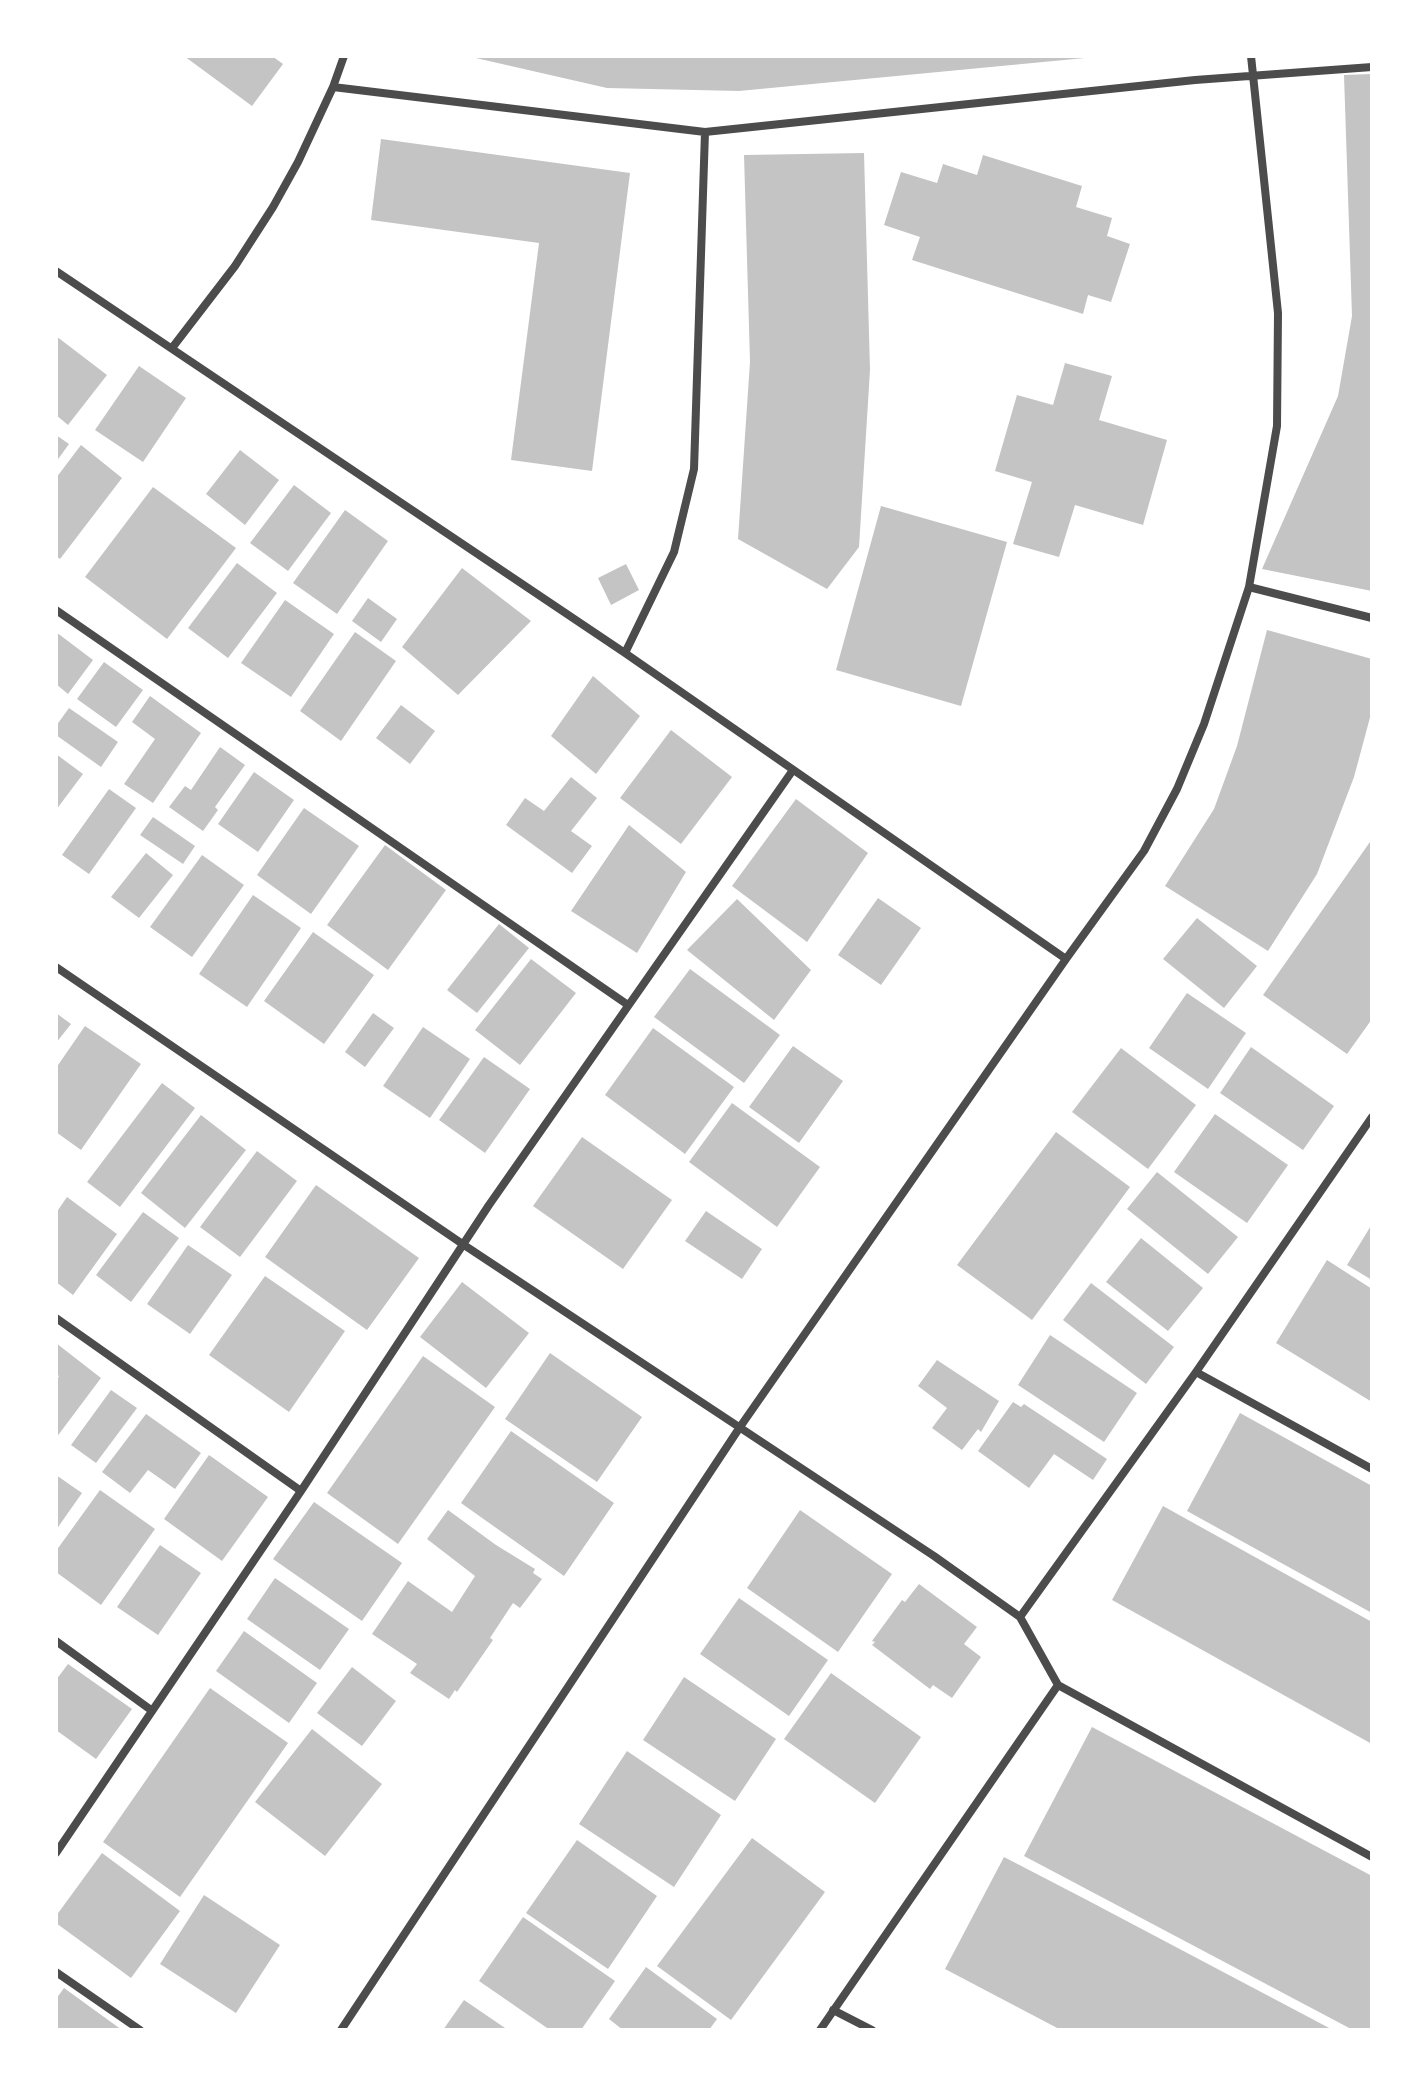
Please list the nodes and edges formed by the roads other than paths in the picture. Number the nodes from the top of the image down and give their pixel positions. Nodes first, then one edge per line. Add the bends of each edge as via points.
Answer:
1 (344, 56) edge
2 (1251, 56) edge
3 (1372, 67) edge
4 (1255, 77) junction
5 (333, 87) junction
6 (705, 132) junction
7 (56, 271) edge
8 (172, 348) junction
9 (1249, 587) junction
10 (56, 610) edge
11 (1372, 618) edge
12 (625, 653) junction
13 (793, 770) junction
14 (1066, 959) junction
15 (56, 967) edge
16 (628, 1005) junction
17 (1372, 1117) edge
18 (464, 1245) junction
19 (56, 1318) edge
20 (1196, 1372) junction
21 (740, 1427) junction
22 (1372, 1469) edge
23 (301, 1491) junction
24 (1020, 1617) junction
25 (56, 1641) edge
26 (1058, 1685) junction
27 (151, 1710) junction
28 (56, 1853) edge
29 (1372, 1857) edge
30 (56, 1972) edge
31 (833, 2010) junction
32 (140, 2030) edge
33 (341, 2030) edge
34 (820, 2030) edge
35 (872, 2030) edge

1 - 5 street
2 - 4 street
3 - 4 street
4 - 6 street
4 - 9 street via 1278,313 1277,426
5 - 6 street
5 - 8 street via 273,207
6 - 12 street via 694,469 674,552
7 - 8 street
8 - 12 street
9 - 11 street
9 - 14 street via 1177,789 1144,851
10 - 16 street
12 - 13 street
13 - 14 street
13 - 16 street
14 - 21 street
15 - 18 street
16 - 18 street
17 - 20 street
18 - 21 street
18 - 23 street
19 - 23 street
20 - 22 street
20 - 24 street
21 - 24 street
21 - 33 street
23 - 27 street
24 - 26 street
25 - 27 street
26 - 29 street
26 - 31 street
27 - 28 street
30 - 32 street
31 - 34 street
31 - 35 street

